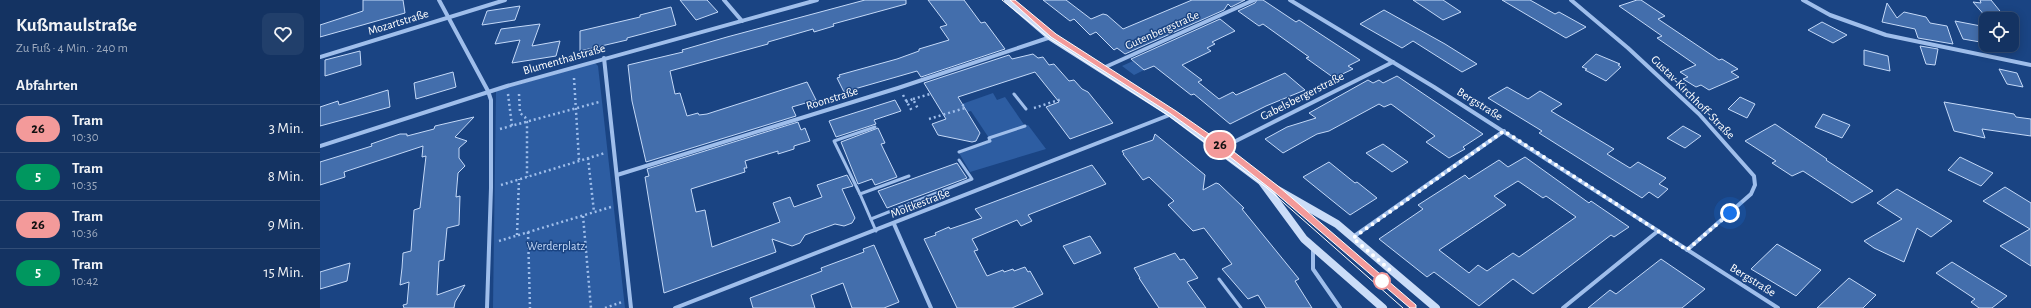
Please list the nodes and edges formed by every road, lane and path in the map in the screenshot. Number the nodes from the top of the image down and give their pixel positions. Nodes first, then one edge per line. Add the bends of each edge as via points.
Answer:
1 (439, 0) edge
2 (505, 0) edge
3 (724, 0) edge
4 (817, 0) edge
5 (1008, 0) edge
6 (1254, 0) edge
7 (1290, 0) edge
8 (1571, 0) edge
9 (1804, 0) edge
10 (449, 17) junction
11 (742, 21) junction
12 (1052, 37) junction
13 (320, 57) edge
14 (604, 58) junction
15 (1393, 62) junction
16 (2031, 65) edge
17 (1100, 69) junction
18 (573, 78) dead end
19 (507, 86) junction
20 (898, 88) junction
21 (523, 90) dead end
22 (488, 92) junction
23 (930, 94) dead end
24 (1014, 94) dead end
25 (608, 99) junction
26 (913, 99) junction
27 (1062, 99) dead end
28 (906, 102) junction
29 (962, 104) dead end
30 (576, 108) junction
31 (1034, 108) dead end
32 (918, 109) dead end
33 (1026, 109) dead end
34 (912, 111) dead end
35 (1172, 114) junction
36 (929, 120) dead end
37 (527, 122) junction
38 (512, 126) junction
39 (1025, 126) dead end
40 (875, 127) dead end
41 (1504, 131) junction
42 (490, 132) junction
43 (320, 146) edge
44 (1220, 149) junction
45 (614, 150) junction
46 (959, 152) dead end
47 (588, 158) junction
48 (579, 160) junction
49 (959, 160) dead end
50 (617, 175) junction
51 (909, 176) dead end
52 (527, 177) junction
53 (519, 179) junction
54 (1260, 180) junction
55 (491, 188) junction
56 (860, 194) junction
57 (621, 204) junction
58 (594, 212) junction
59 (583, 216) junction
60 (871, 219) junction
61 (894, 224) junction
62 (876, 231) junction
63 (1658, 231) junction
64 (528, 232) junction
65 (517, 235) junction
66 (1353, 238) junction
67 (489, 244) junction
68 (1313, 246) junction
69 (1687, 250) junction
70 (1219, 279) dead end
71 (631, 299) junction
72 (487, 308) edge
73 (530, 308) edge
74 (591, 308) edge
75 (605, 308) edge
76 (631, 308) edge
77 (675, 308) edge
78 (931, 308) edge
79 (1242, 308) edge
80 (1340, 308) edge
81 (1383, 308) edge
82 (1436, 308) edge
83 (1563, 308) edge
84 (1778, 308) edge

1 - 10 street
2 - 10 street, Mozartstraße
3 - 11 street
4 - 11 street, Blumenthalstraße
5 - 12 main road
6 - 17 street, Gutenbergstraße
7 - 15 street, Bergstraße
8 - 69 street, Gustav-Kirchhoff-Straße via 1700,114 1754,176 1755,185 1751,194
9 - 16 street via 1839,20 1880,35 1914,44
10 - 13 street, Mozartstraße
10 - 22 street
11 - 14 street, Blumenthalstraße
12 - 17 main road
12 - 20 street, Roonstraße
14 - 19 street, Blumenthalstraße
14 - 25 street
15 - 41 street, Bergstraße
15 - 44 street, Gabelsbergerstraße
17 - 35 main road
18 - 30 path
19 - 22 street, Blumenthalstraße
19 - 38 path
20 - 28 path
20 - 50 street, Roonstraße
21 - 37 path via 518,95 520,113
22 - 42 street via 491,100
22 - 43 street, Blumenthalstraße
23 - 26 path
24 - 33 lane
25 - 30 path
25 - 45 street
26 - 28 path
26 - 32 path
27 - 31 path
28 - 34 path
29 - 36 path via 964,108
30 - 37 path
30 - 48 path
35 - 44 main road
35 - 61 street, Moltkestraße
37 - 38 path
37 - 52 path
38 - 42 path
39 - 46 lane via 989,138 990,141
40 - 56 lane via 834,141
41 - 63 street, Bergstraße
41 - 66 street
42 - 55 street
44 - 54 main road
45 - 47 path
45 - 50 street
47 - 48 path
47 - 58 path
48 - 52 path
49 - 60 lane via 972,180
50 - 57 street
51 - 56 lane
52 - 53 path
53 - 55 path
53 - 65 path
54 - 66 main road via 1331,220
54 - 68 main road via 1297,231
55 - 67 street
56 - 60 lane
57 - 58 path
57 - 71 street
58 - 59 path
59 - 64 path
59 - 74 path
60 - 62 lane
61 - 62 street, Moltkestraße
61 - 78 street
62 - 77 street, Moltkestraße
63 - 69 street, Bergstraße
63 - 83 street
64 - 65 path
64 - 73 path
65 - 67 path
66 - 82 main road
67 - 72 street
68 - 80 street via 1314,269
68 - 81 main road
69 - 84 street, Bergstraße
70 - 79 lane
71 - 75 path
71 - 76 street

